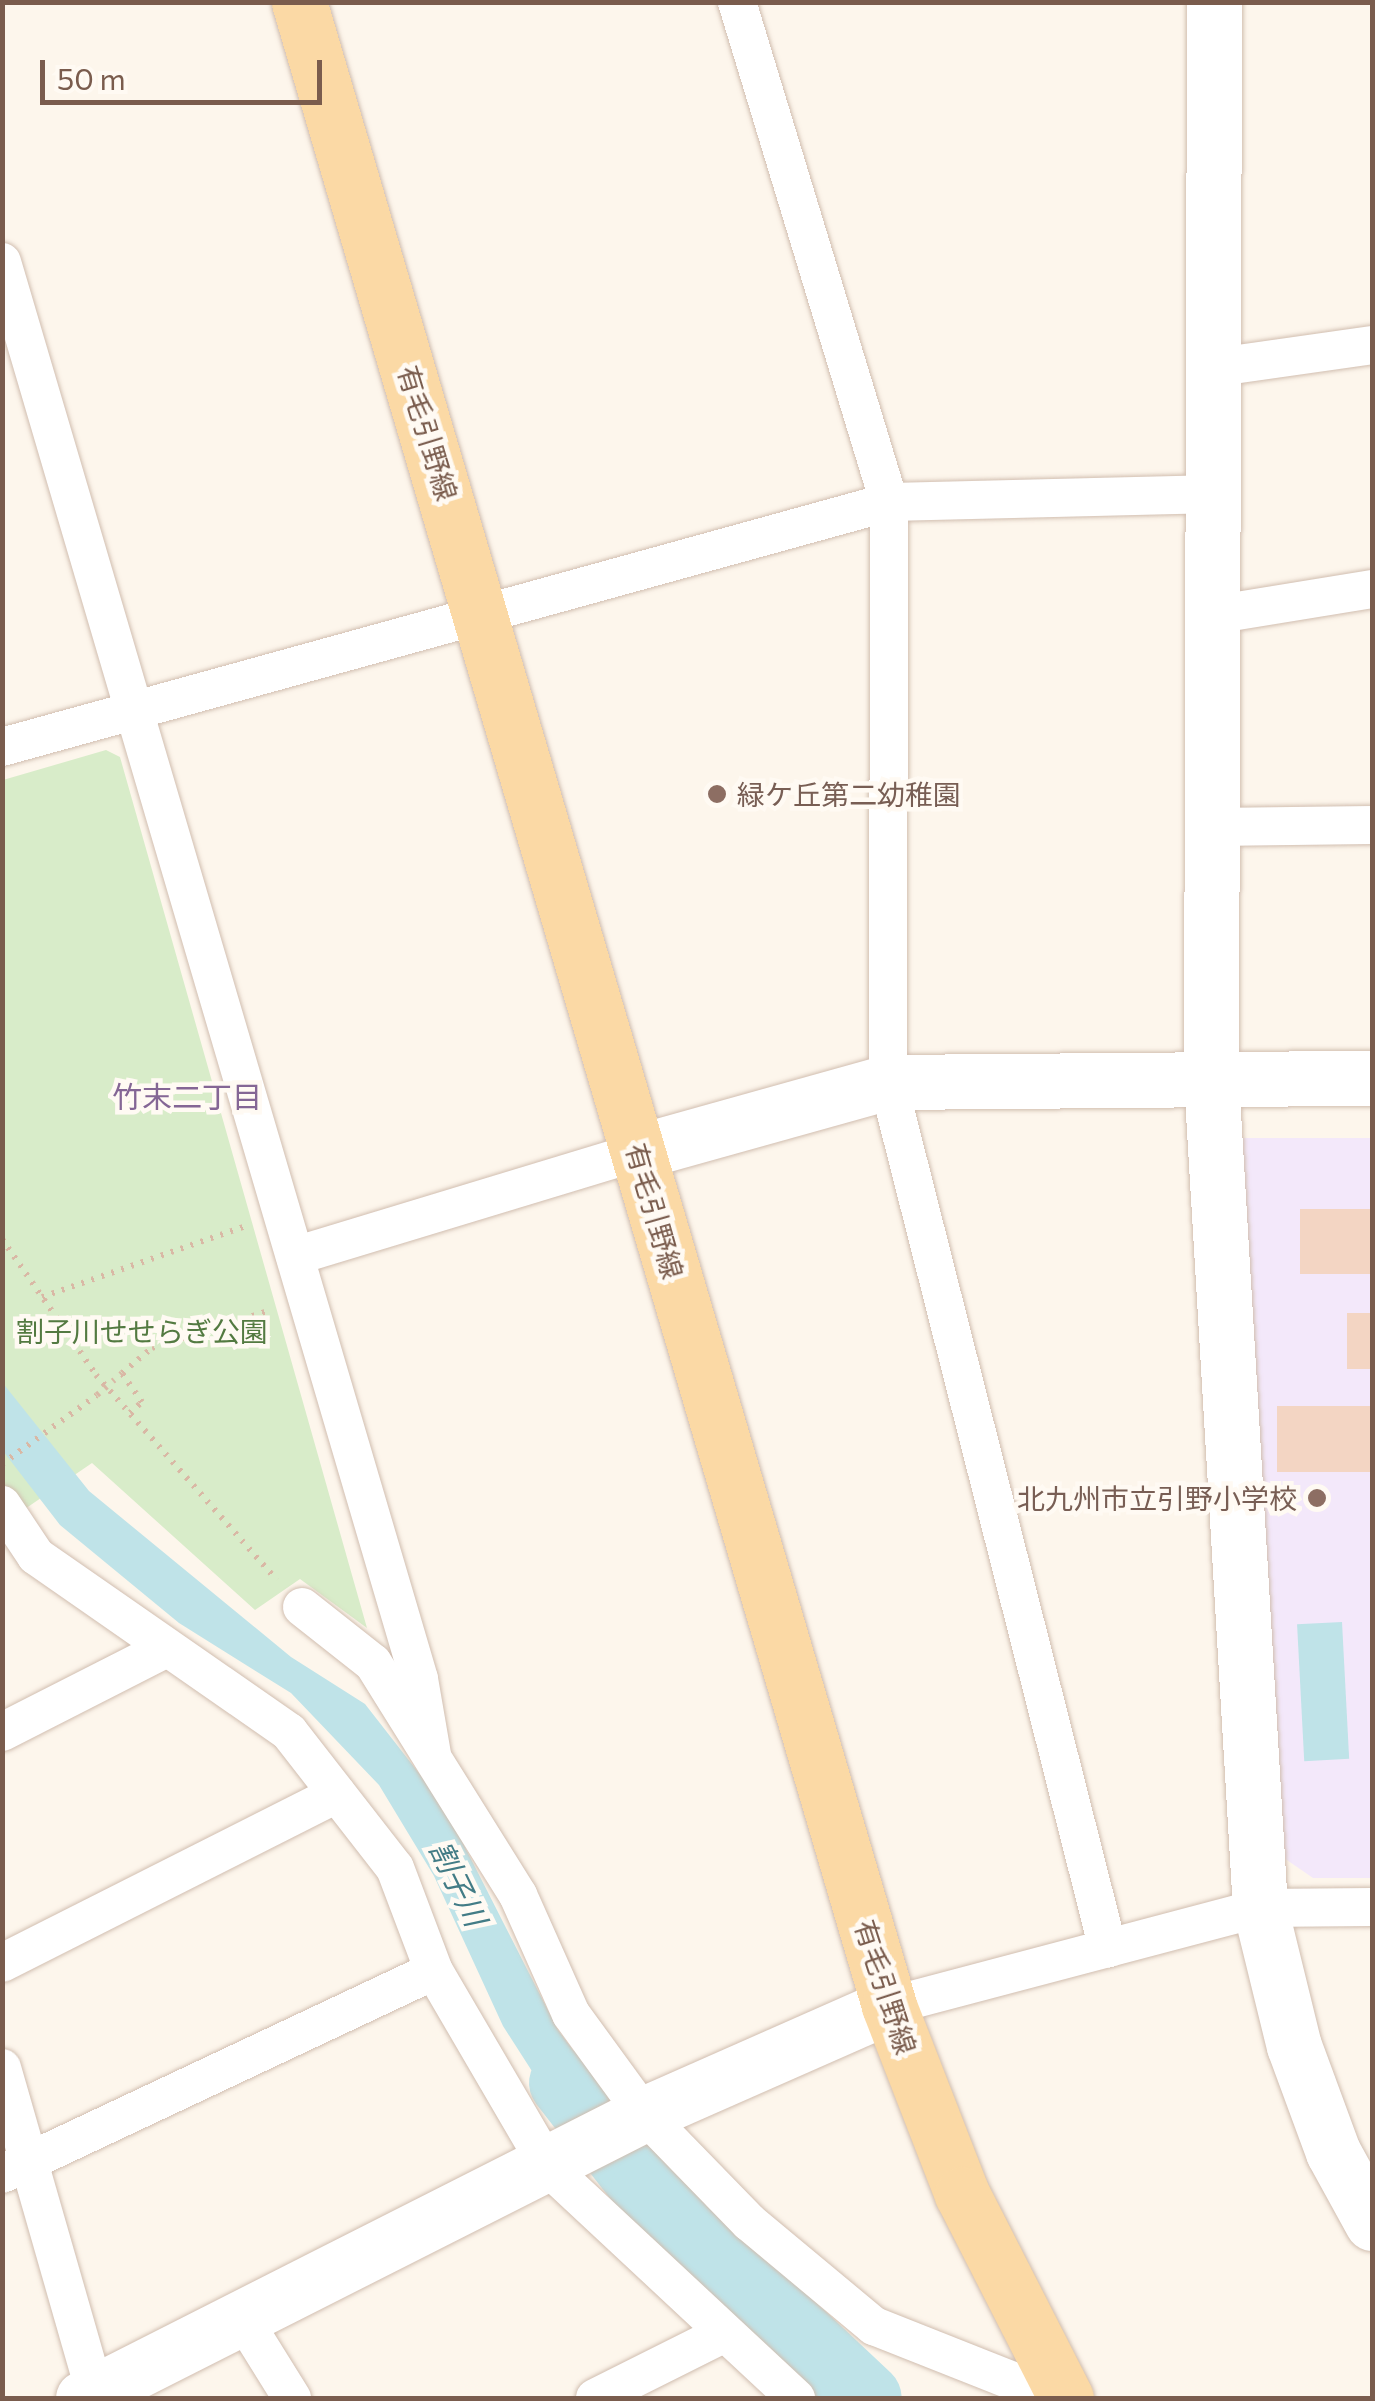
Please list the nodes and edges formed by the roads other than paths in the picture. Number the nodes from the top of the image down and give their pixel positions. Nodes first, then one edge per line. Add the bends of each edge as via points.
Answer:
1 (299, 2) edge
2 (737, 2) edge
3 (1214, 2) edge
4 (2, 262) edge
5 (1372, 345) edge
6 (1211, 368) junction
7 (1208, 494) junction
8 (888, 502) junction
9 (1372, 589) edge
10 (483, 615) junction
11 (1213, 615) junction
12 (131, 708) junction
13 (2, 747) edge
14 (1372, 825) edge
15 (1212, 827) junction
16 (1211, 1078) junction
17 (1372, 1078) edge
18 (888, 1082) junction
19 (637, 1152) junction
20 (295, 1256) junction
21 (2, 1505) edge
22 (19, 1556) edge
23 (302, 1607) road end
24 (163, 1650) junction
25 (2, 1732) edge
26 (432, 1754) junction
27 (337, 1794) junction
28 (1372, 1907) edge
29 (1260, 1908) junction
30 (1108, 1948) junction
31 (2, 1963) edge
32 (434, 1971) junction
33 (888, 2006) junction
34 (2, 2068) edge
35 (644, 2114) junction
36 (562, 2162) junction
37 (15, 2168) edge
38 (1372, 2223) edge
39 (244, 2321) junction
40 (724, 2334) junction
41 (89, 2395) edge
42 (292, 2398) edge
43 (595, 2398) edge
44 (796, 2398) edge
45 (1056, 2398) edge
46 (1066, 2398) edge

1 - 10 main road, 有毛引野線
2 - 8 street
3 - 6 street
4 - 12 street
5 - 6 street
6 - 7 street
7 - 8 street
7 - 11 street
8 - 10 street
8 - 18 street
9 - 11 street
10 - 12 street
10 - 19 main road, 有毛引野線
11 - 15 street
12 - 13 street
12 - 20 street
14 - 15 street
15 - 16 street
16 - 17 street
16 - 18 street
16 - 29 street
18 - 19 street
18 - 30 street
19 - 20 street
19 - 33 main road, 有毛引野線
20 - 26 street via 419,1678
21 - 22 street
22 - 24 street
23 - 26 street via 373,1663
24 - 25 street
24 - 27 street via 288,1732
26 - 35 street via 518,1895 571,2014
27 - 31 street
27 - 32 street via 395,1868
28 - 29 street
29 - 30 street
29 - 38 street via 1294,2046 1333,2152
30 - 33 street
32 - 36 street
32 - 37 street
33 - 35 street
33 - 46 main road, 有毛引野線 via 962,2194
34 - 37 street
35 - 36 street
35 - 45 street via 749,2222 874,2326
36 - 39 street
36 - 40 street
37 - 41 street
39 - 41 street
39 - 42 street
40 - 43 street
40 - 44 street

